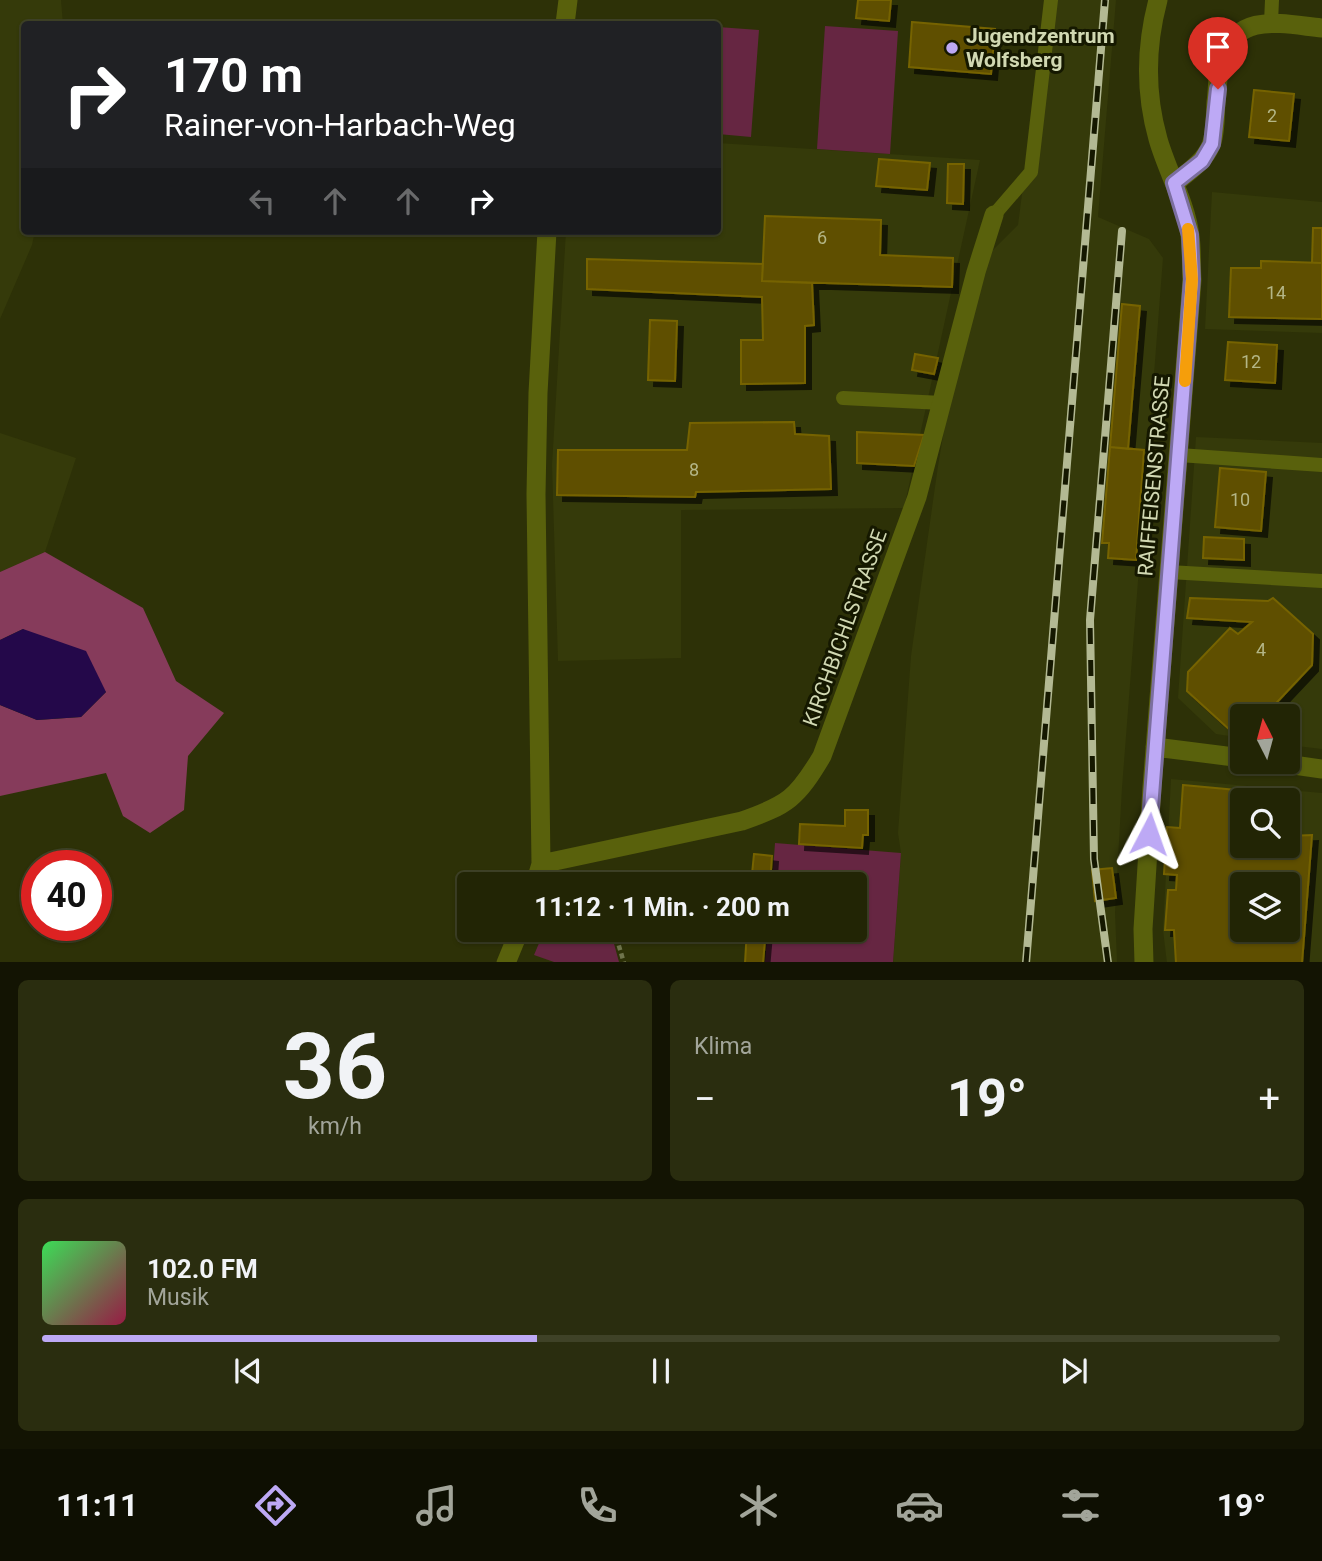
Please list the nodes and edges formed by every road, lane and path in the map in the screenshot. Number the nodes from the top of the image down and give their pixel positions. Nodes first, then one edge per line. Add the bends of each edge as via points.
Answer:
1 (568, 0) edge
2 (1051, 0) edge
3 (1158, 0) edge
4 (1272, 0) edge
5 (565, 21) edge
6 (1270, 23) junction
7 (1322, 27) edge
8 (1174, 183) junction
9 (994, 215) joint
10 (547, 235) edge
11 (843, 398) dead end
12 (942, 403) junction
13 (1180, 455) junction
14 (1322, 465) edge
15 (1169, 572) junction
16 (1322, 580) edge
17 (1156, 747) junction
18 (1230, 756) edge
19 (1300, 766) edge
20 (1322, 769) edge
21 (541, 864) junction
22 (539, 872) edge
23 (514, 942) edge
24 (618, 942) edge
25 (506, 962) edge
26 (624, 962) edge
27 (1144, 962) edge

1 - 5 street
2 - 9 lane via 1031,172
3 - 8 street, RAIFFEISENSTRASSE via 1148,74 1158,139
4 - 6 lane
6 - 7 street
6 - 8 street via 1239,31 1230,40 1221,61 1212,144 1202,161
8 - 13 street, RAIFFEISENSTRASSE via 1190,235 1192,279
9 - 12 street, KIRCHBICHLSTRASSE
10 - 21 street via 536,494
11 - 12 lane
12 - 21 street, KIRCHBICHLSTRASSE via 898,550 822,756 805,785 787,802 742,821
13 - 14 lane
13 - 15 street, RAIFFEISENSTRASSE
15 - 16 lane
15 - 17 street, RAIFFEISENSTRASSE
17 - 18 street
17 - 27 street, RAIFFEISENSTRASSE
19 - 20 street
21 - 22 street
23 - 25 street
24 - 26 path

